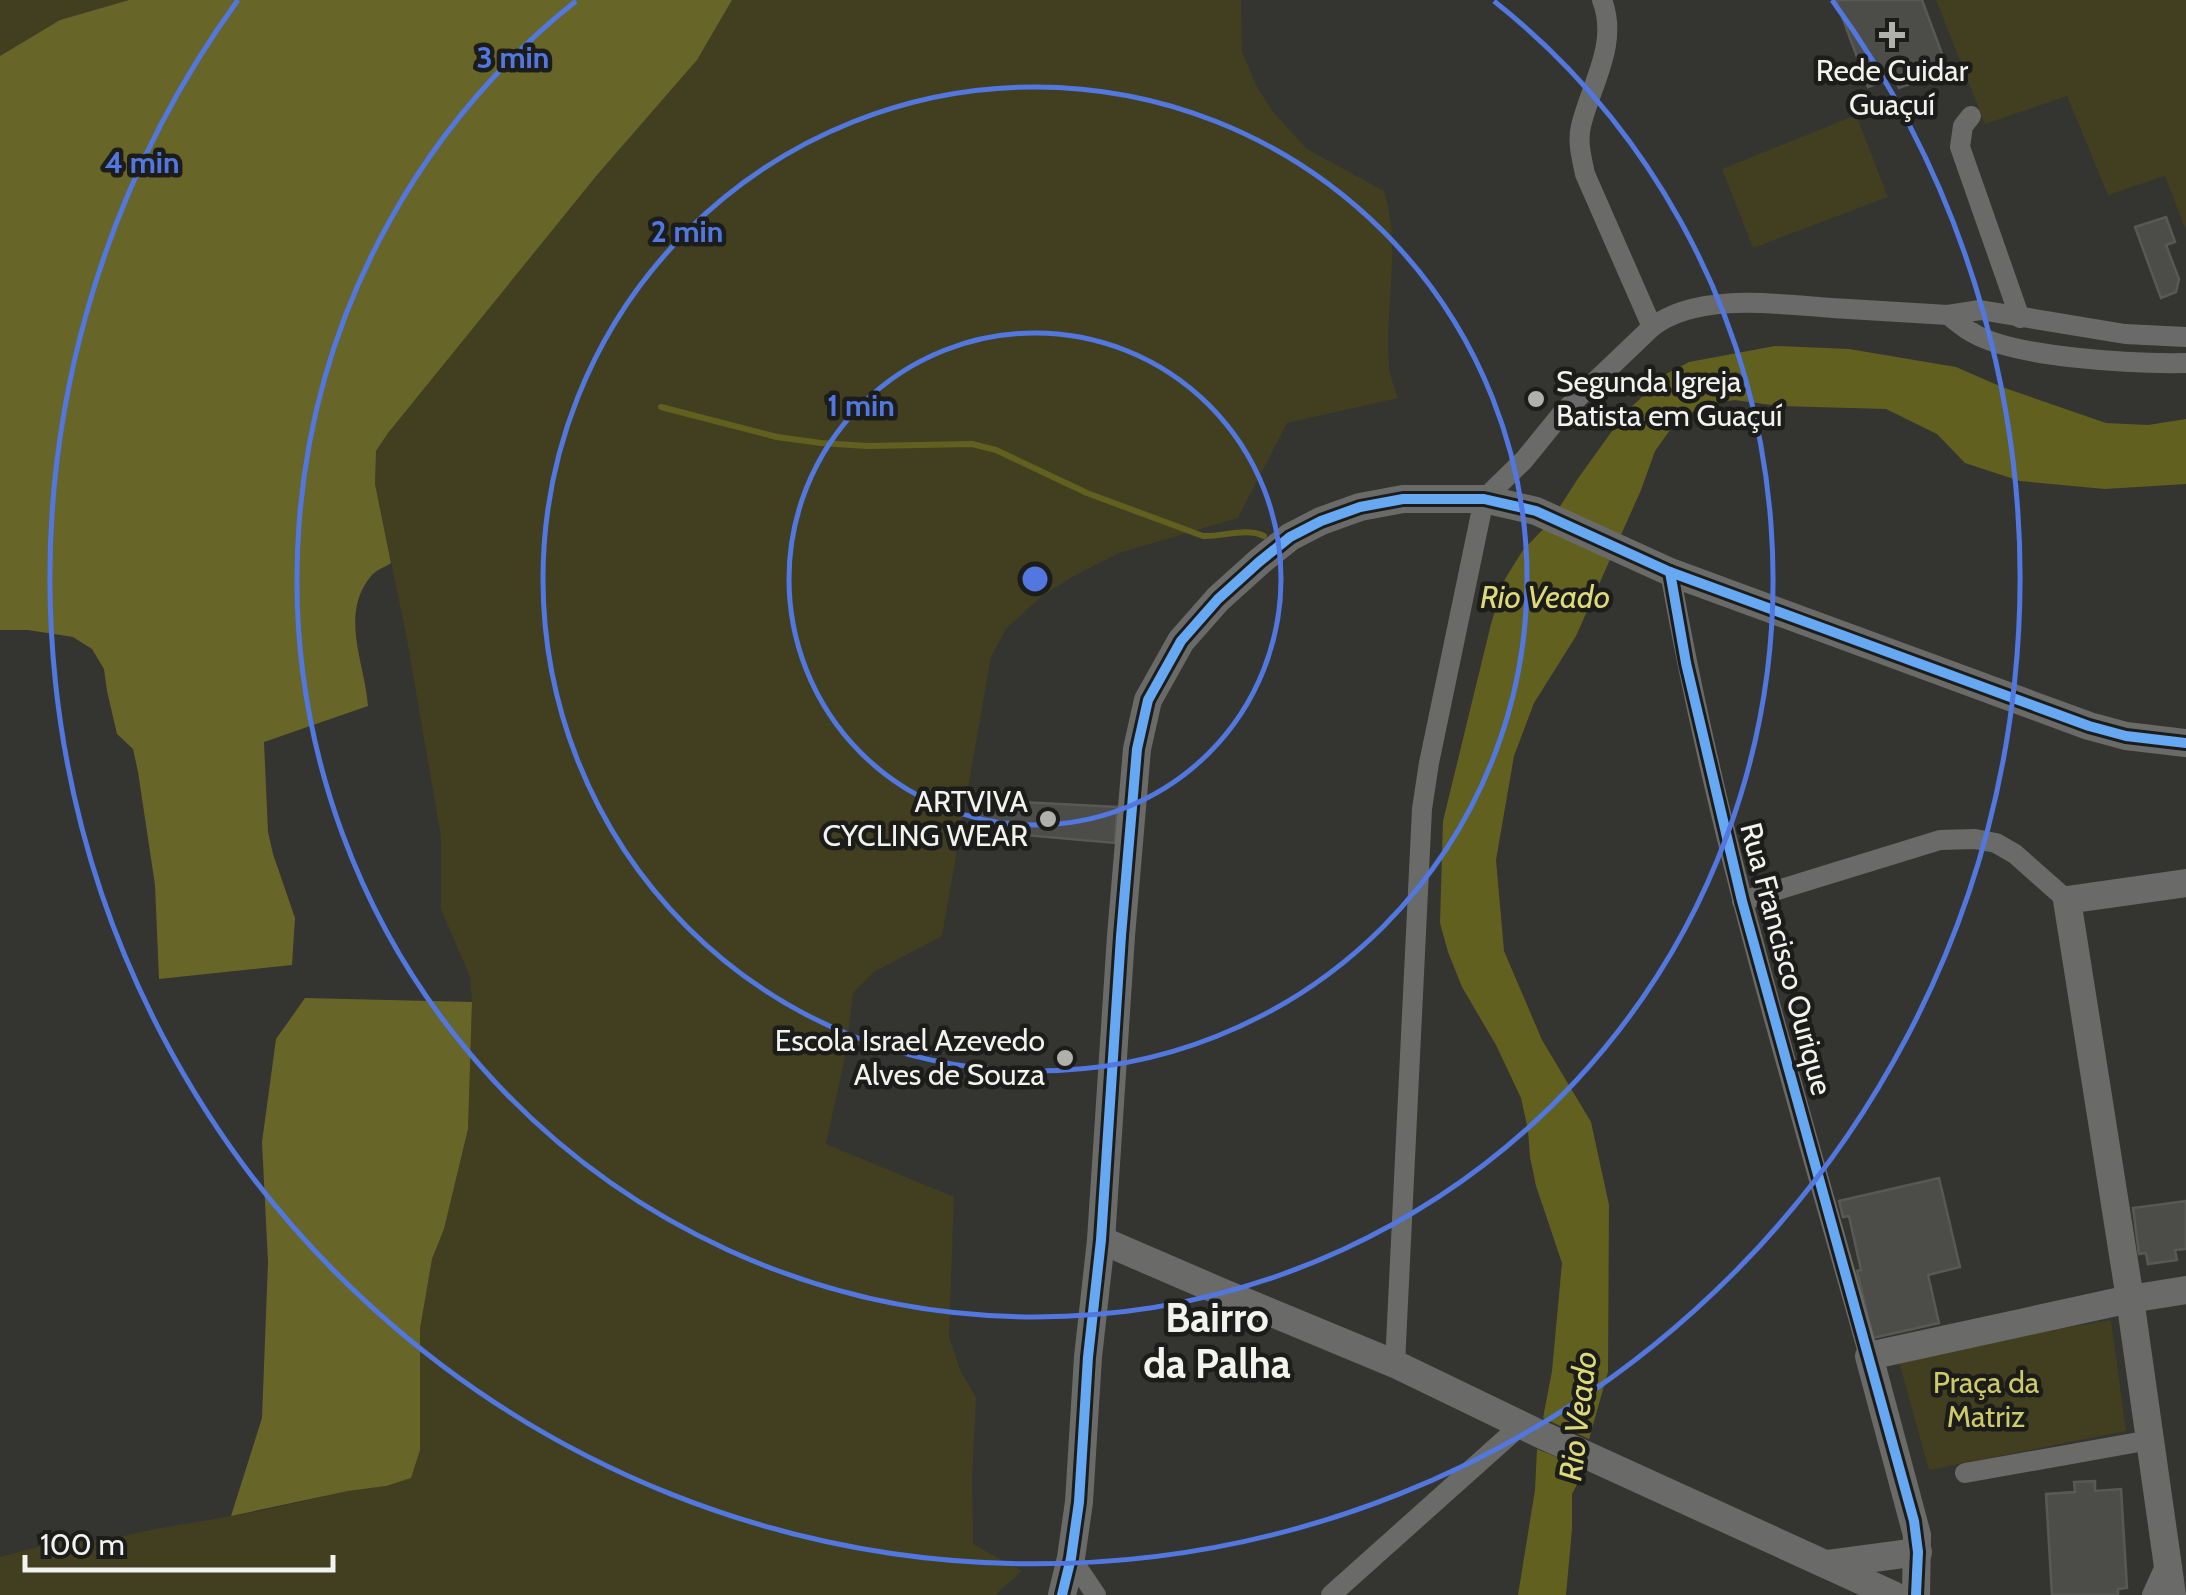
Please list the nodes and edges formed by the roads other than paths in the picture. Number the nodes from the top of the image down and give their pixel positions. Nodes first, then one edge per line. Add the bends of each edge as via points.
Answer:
1 (1602, 0) edge
2 (1972, 116) dead end
3 (1948, 315) junction
4 (2020, 318) junction
5 (1652, 327) junction
6 (2186, 337) edge
7 (2186, 363) edge
8 (1484, 499) junction
9 (1670, 572) junction
10 (2186, 743) edge
11 (2186, 883) edge
12 (1742, 901) junction
13 (2186, 903) edge
14 (2069, 909) junction
15 (1101, 1240) junction
16 (2186, 1270) edge
17 (2129, 1289) junction
18 (2186, 1290) edge
19 (1868, 1356) junction
20 (1395, 1364) junction
21 (1531, 1430) junction
22 (2150, 1440) junction
23 (1965, 1473) dead end
24 (1918, 1552) junction
25 (1070, 1558) junction
26 (2167, 1562) junction
27 (1826, 1564) junction
28 (1062, 1595) edge
29 (1096, 1595) edge
30 (1331, 1595) edge
31 (1893, 1595) edge
32 (1916, 1595) edge
33 (2152, 1595) edge
34 (2172, 1595) edge

1 - 5 street via 1605,55 1580,130 1580,152
2 - 4 street via 1960,148
3 - 4 street via 1980,310
3 - 5 street via 1748,302 1701,308
3 - 7 street via 1974,335 2037,352
4 - 6 street
5 - 8 street
8 - 9 street via 1536,511
8 - 15 street via 1403,498 1360,507 1290,537 1181,641 1148,700 1124,897
8 - 20 street via 1422,808
9 - 10 street via 2089,726
9 - 12 street, Rua Francisco Ourique
11 - 14 street
12 - 14 street via 1940,840 1975,839 2015,854
12 - 19 street, Rua Francisco Ourique
13 - 14 street
14 - 17 street
15 - 20 street
15 - 25 street
16 - 17 street
17 - 18 street
17 - 19 street
17 - 22 street
19 - 24 street
20 - 21 street
21 - 27 street
21 - 30 street
22 - 23 street
22 - 26 street
24 - 27 street
24 - 32 street
25 - 28 street
25 - 29 street
26 - 33 street
26 - 34 street
27 - 31 street

